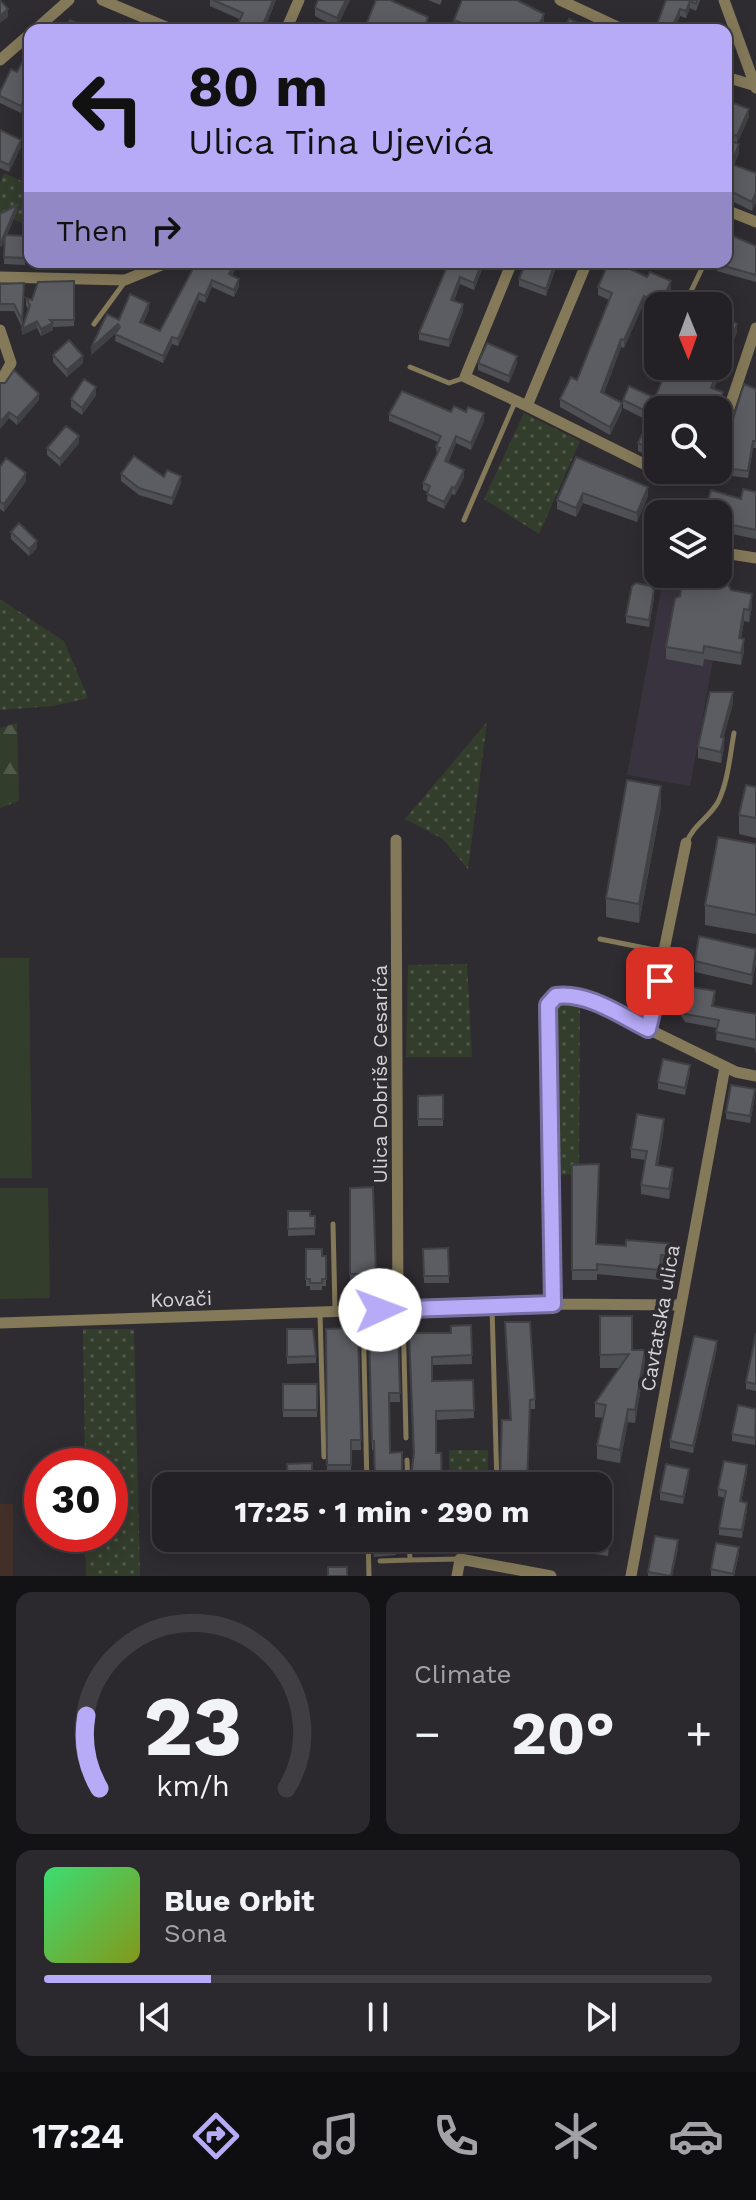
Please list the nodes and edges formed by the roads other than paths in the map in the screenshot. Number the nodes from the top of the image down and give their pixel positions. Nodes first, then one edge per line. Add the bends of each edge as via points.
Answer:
1 (69, 0) edge
2 (102, 0) edge
3 (299, 0) edge
4 (560, 0) edge
5 (724, 0) edge
6 (42, 24) edge
7 (159, 24) edge
8 (289, 24) edge
9 (611, 24) edge
10 (24, 39) edge
11 (0, 60) edge
12 (732, 79) edge
13 (756, 86) edge
14 (732, 214) edge
15 (756, 222) edge
16 (154, 268) edge
17 (510, 268) edge
18 (584, 268) edge
19 (702, 268) edge
20 (0, 277) edge
21 (125, 280) junction
22 (691, 292) edge
23 (94, 324) dead end
24 (756, 328) edge
25 (0, 330) edge
26 (410, 367) dead end
27 (465, 377) junction
28 (0, 383) edge
29 (732, 399) edge
30 (521, 403) junction
31 (644, 464) edge
32 (464, 520) dead end
33 (732, 554) edge
34 (756, 558) edge
35 (734, 733) dead end
36 (396, 840) dead end
37 (686, 843) joint
38 (600, 939) dead end
39 (666, 952) junction
40 (648, 1029) junction
41 (725, 1067) junction
42 (756, 1076) edge
43 (333, 1224) dead end
44 (553, 1304) junction
45 (680, 1305) junction
46 (492, 1306) junction
47 (400, 1309) junction
48 (363, 1310) junction
49 (335, 1311) junction
50 (320, 1312) junction
51 (0, 1323) edge
52 (406, 1438) dead end
53 (324, 1457) edge
54 (407, 1460) dead end
55 (367, 1472) edge
56 (407, 1472) edge
57 (497, 1472) edge
58 (368, 1552) edge
59 (410, 1552) edge
60 (460, 1559) junction
61 (410, 1560) junction
62 (380, 1561) dead end
63 (528, 1574) edge
64 (369, 1576) edge
65 (457, 1576) edge
66 (551, 1576) edge
67 (631, 1576) edge

1 - 6 street
2 - 7 street
3 - 8 street
4 - 9 street
5 - 13 street
10 - 11 street
12 - 13 street
14 - 15 street
16 - 21 street
17 - 27 street
18 - 30 street
19 - 22 lane
20 - 21 street
21 - 23 lane
24 - 29 street
25 - 28 street via 11,363
26 - 27 lane via 449,383
27 - 30 street
30 - 31 street
30 - 32 lane
33 - 34 street
35 - 37 lane via 720,797
36 - 47 street, Ulica Dobriše Cesarića
37 - 39 street
38 - 39 lane
39 - 40 street
40 - 41 street
40 - 44 street via 568,995 556,996 548,1005
41 - 42 street
41 - 45 street, Cavtatska ulica
43 - 49 lane
44 - 45 street, Kovači
44 - 46 street, Kovači
45 - 67 street, Cavtatska ulica
46 - 47 street, Kovači
46 - 57 lane
47 - 48 street, Kovači
47 - 52 lane
48 - 49 street, Kovači
48 - 55 lane
49 - 50 street, Kovači
50 - 51 street, Kovači
50 - 53 lane
54 - 56 lane
58 - 64 lane
59 - 61 lane
60 - 61 lane
60 - 63 street
60 - 65 street
61 - 62 lane
63 - 66 street

